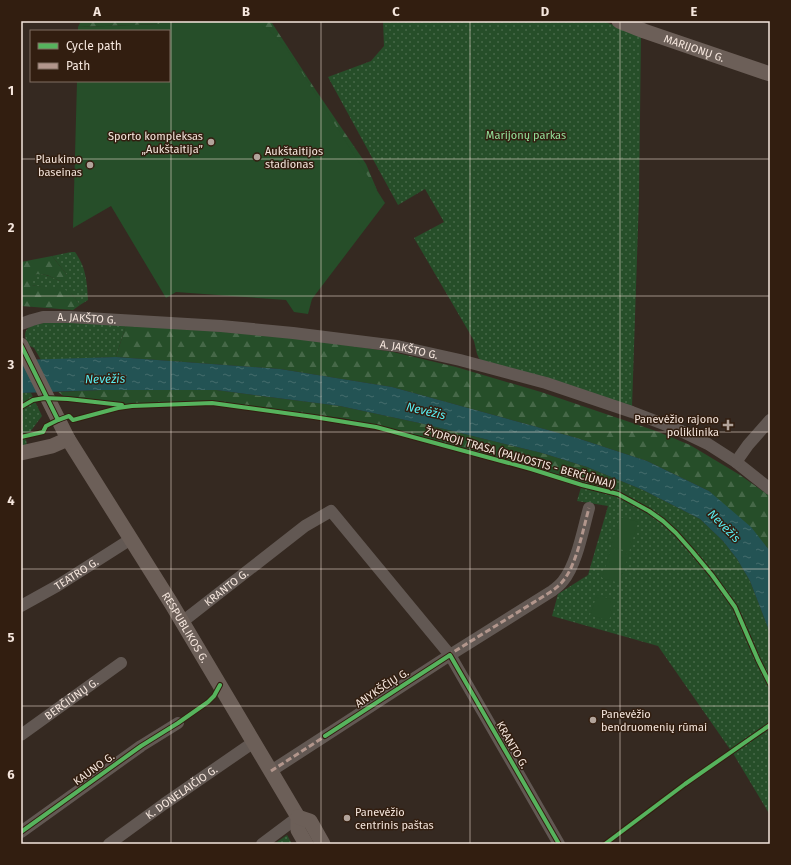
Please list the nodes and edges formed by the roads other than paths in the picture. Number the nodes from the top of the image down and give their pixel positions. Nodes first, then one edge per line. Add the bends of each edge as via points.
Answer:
1 (619, 21) edge
2 (770, 74) edge
3 (21, 324) edge
4 (23, 349) edge
5 (770, 420) edge
6 (68, 439) junction
7 (21, 452) edge
8 (736, 462) junction
9 (770, 489) edge
10 (589, 508) dead end
11 (131, 539) junction
12 (22, 606) edge
13 (182, 622) junction
14 (450, 655) junction
15 (122, 663) dead end
16 (178, 723) dead end
17 (21, 735) edge
18 (254, 742) junction
19 (271, 771) junction
20 (298, 817) junction
21 (21, 832) edge
22 (109, 844) edge
23 (262, 844) edge
24 (306, 844) edge
25 (324, 844) edge
26 (558, 844) edge

1 - 2 main road, MARIJONŲ G.
3 - 8 street, A. JAKŠTO G. via 42,317 92,318 221,326 397,346 546,383 632,412 679,430
4 - 6 main road, RESPUBLIKOS G.
5 - 8 street
6 - 7 main road via 52,446
6 - 11 main road, RESPUBLIKOS G.
8 - 9 street, A. JAKŠTO G.
10 - 14 street, ANYKŠČIŲ G. via 577,553 564,580 552,591
11 - 12 street, TEATRO G.
11 - 13 main road, RESPUBLIKOS G.
13 - 14 street, KRANTO G. via 305,526 331,510
13 - 18 main road, RESPUBLIKOS G.
14 - 19 street, ANYKŠČIŲ G.
14 - 26 street, KRANTO G.
15 - 17 street, BERČIŪNŲ G.
16 - 21 street, KAUNO G. via 141,746
18 - 19 main road, RESPUBLIKOS G.
18 - 22 street, K. DONELAIČIO G.
19 - 20 main road, RESPUBLIKOS G.
20 - 23 street
20 - 24 main road, RESPUBLIKOS G. via 298,830
20 - 25 main road, RESPUBLIKOS G. via 310,821

